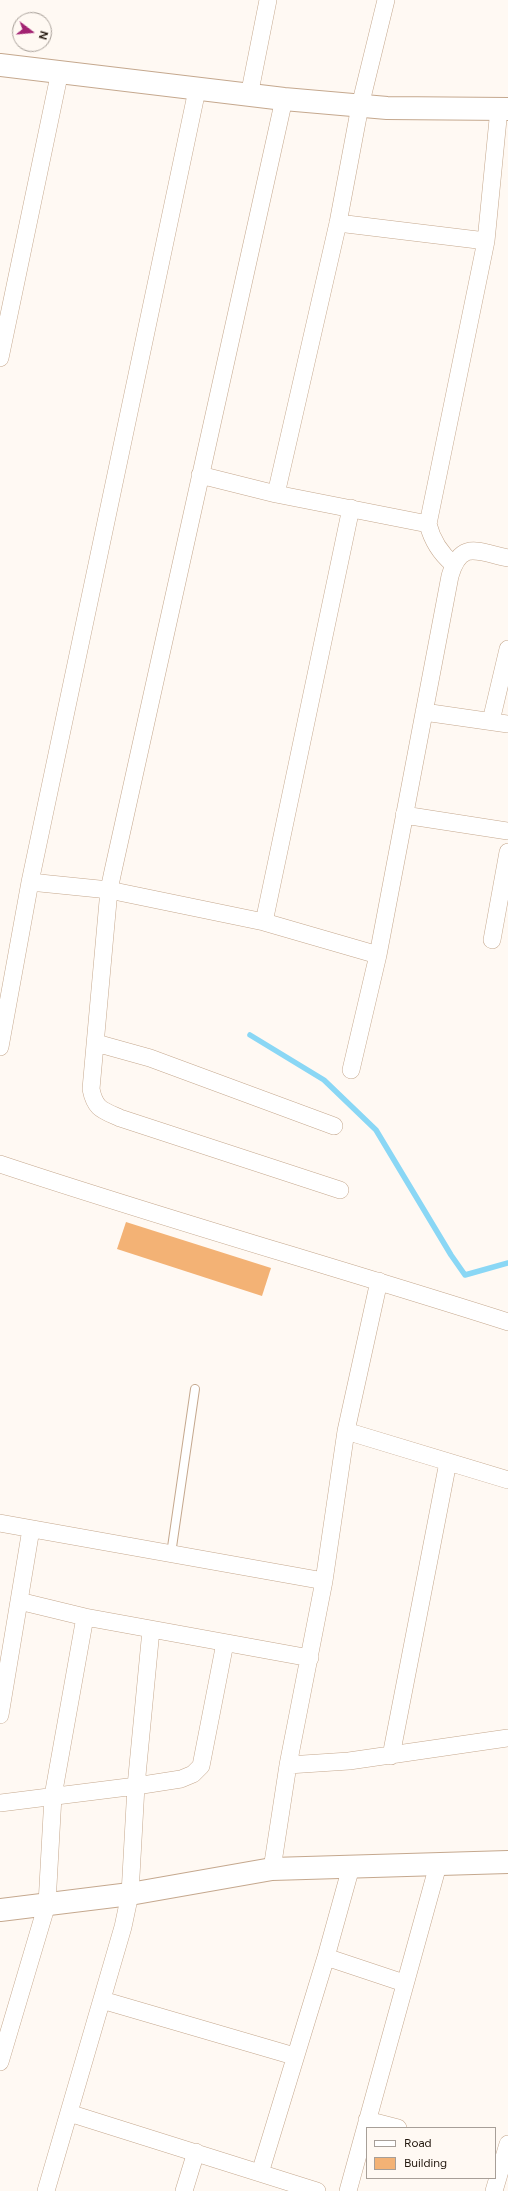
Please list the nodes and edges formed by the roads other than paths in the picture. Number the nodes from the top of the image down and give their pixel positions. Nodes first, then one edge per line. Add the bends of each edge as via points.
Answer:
1 (268, 0) edge
2 (386, 0) edge
3 (0, 65) edge
4 (60, 71) junction
5 (197, 90) junction
6 (250, 96) junction
7 (284, 100) junction
8 (360, 106) junction
9 (504, 109) edge
10 (338, 223) junction
11 (486, 241) junction
12 (0, 358) edge
13 (200, 475) junction
14 (276, 494) junction
15 (351, 508) junction
16 (428, 524) junction
17 (508, 558) edge
18 (453, 564) junction
19 (508, 649) edge
20 (424, 712) junction
21 (491, 721) junction
22 (508, 724) edge
23 (404, 815) junction
24 (508, 831) edge
25 (508, 852) edge
26 (30, 882) junction
27 (109, 890) junction
28 (264, 922) junction
29 (492, 940) dead end
30 (378, 955) junction
31 (96, 1043) junction
32 (0, 1047) edge
33 (351, 1070) dead end
34 (334, 1126) dead end
35 (0, 1164) edge
36 (340, 1190) dead end
37 (379, 1281) junction
38 (508, 1322) edge
39 (195, 1389) dead end
40 (346, 1431) junction
41 (448, 1462) junction
42 (508, 1480) edge
43 (0, 1523) edge
44 (31, 1528) junction
45 (171, 1554) junction
46 (324, 1581) junction
47 (20, 1601) junction
48 (85, 1618) junction
49 (151, 1630) junction
50 (226, 1643) junction
51 (310, 1658) junction
52 (0, 1715) edge
53 (508, 1738) edge
54 (391, 1756) junction
55 (288, 1765) junction
56 (136, 1786) junction
57 (53, 1796) junction
58 (0, 1803) edge
59 (508, 1862) edge
60 (438, 1865) junction
61 (351, 1867) junction
62 (272, 1869) junction
63 (130, 1894) junction
64 (48, 1904) junction
65 (0, 1910) edge
66 (326, 1957) junction
67 (404, 1983) junction
68 (102, 2000) junction
69 (294, 2056) junction
70 (0, 2062) edge
71 (69, 2113) junction
72 (367, 2120) junction
73 (394, 2127) edge
74 (196, 2152) junction
75 (502, 2152) edge
76 (260, 2173) junction
77 (46, 2191) edge
78 (184, 2191) edge
79 (317, 2191) edge
80 (348, 2191) edge
81 (494, 2191) edge

1 - 6 street
2 - 8 street
3 - 4 street
4 - 5 street
4 - 12 street
5 - 6 street
5 - 26 street
6 - 7 street
7 - 8 street
7 - 13 street
8 - 9 street
8 - 10 street
9 - 11 street
10 - 11 street
10 - 14 street
11 - 16 street
13 - 14 street
13 - 27 street
14 - 15 street
15 - 16 street
15 - 28 street
16 - 18 street via 436,545
17 - 18 street via 472,550 458,556
18 - 20 street
19 - 21 street
20 - 21 street
20 - 23 street
21 - 22 street
23 - 24 street
23 - 30 street
25 - 29 street
26 - 27 street
26 - 32 street
27 - 28 street
27 - 31 street
28 - 30 street
30 - 33 street
31 - 34 street via 150,1058
31 - 36 street via 91,1089 94,1102 101,1110 127,1121
35 - 37 street via 110,1201
37 - 38 street
37 - 40 street
39 - 45 lane
40 - 41 street
40 - 46 street
41 - 42 street
41 - 54 street
43 - 44 street
44 - 45 street
44 - 47 street
45 - 46 street
46 - 51 street
47 - 48 street
47 - 52 street
48 - 49 street
48 - 57 street
49 - 50 street
49 - 56 street
50 - 51 street
50 - 56 street via 201,1766 193,1774 181,1779
51 - 55 street
53 - 54 street
54 - 55 street
55 - 62 street
56 - 57 street
56 - 63 street
57 - 58 street
57 - 64 street
59 - 60 street
60 - 61 street
60 - 67 street
61 - 62 street
61 - 66 street
62 - 63 street
63 - 64 street
63 - 68 street
64 - 65 street
64 - 70 street
66 - 67 street
66 - 69 street
67 - 72 street
68 - 69 street
68 - 71 street
69 - 76 street
71 - 74 street
71 - 77 street
72 - 73 street
72 - 80 street
74 - 76 street
74 - 78 street
75 - 81 street
76 - 79 street

